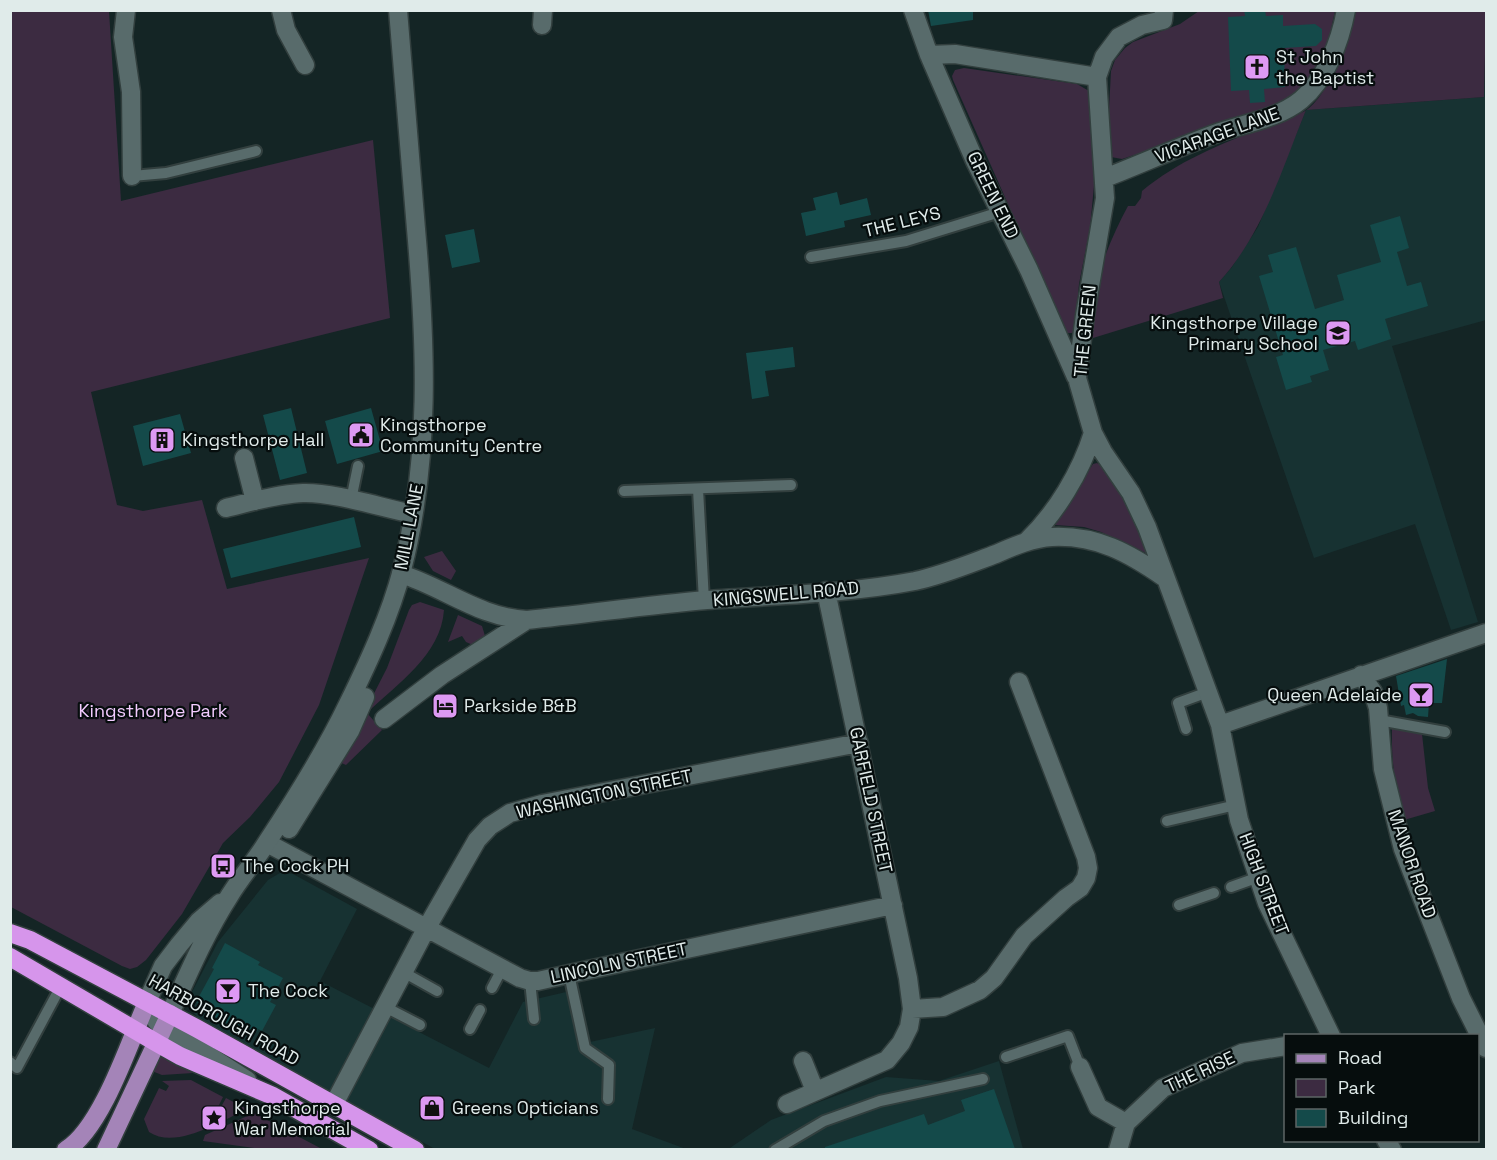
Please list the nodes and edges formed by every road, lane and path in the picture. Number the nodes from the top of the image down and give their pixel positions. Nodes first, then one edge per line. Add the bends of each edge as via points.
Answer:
1 (126, 10) edge
2 (281, 10) edge
3 (398, 10) edge
4 (913, 10) edge
5 (1346, 10) edge
6 (1163, 15) edge
7 (929, 55) junction
8 (305, 65) dead end
9 (1097, 77) junction
10 (256, 151) dead end
11 (132, 176) joint
12 (1105, 178) junction
13 (1000, 212) junction
14 (811, 257) dead end
15 (1077, 378) junction
16 (1093, 433) junction
17 (244, 458) dead end
18 (358, 466) dead end
19 (791, 485) dead end
20 (698, 489) junction
21 (624, 491) dead end
22 (351, 500) junction
23 (255, 501) junction
24 (226, 508) dead end
25 (413, 514) junction
26 (1027, 542) junction
27 (401, 574) junction
28 (1165, 578) junction
29 (826, 591) junction
30 (704, 601) junction
31 (527, 620) junction
32 (1486, 633) edge
33 (1361, 675) junction
34 (1019, 682) dead end
35 (1208, 692) junction
36 (384, 719) dead end
37 (1379, 720) junction
38 (1220, 725) junction
39 (1186, 729) dead end
40 (1444, 732) dead end
41 (859, 743) junction
42 (1236, 805) junction
43 (1167, 821) dead end
44 (272, 846) junction
45 (1259, 877) junction
46 (1231, 887) dead end
47 (1214, 893) dead end
48 (230, 894) junction
49 (892, 905) junction
50 (1179, 905) dead end
51 (426, 929) junction
52 (10, 933) edge
53 (10, 957) edge
54 (502, 969) junction
55 (403, 972) junction
56 (569, 974) junction
57 (530, 981) junction
58 (61, 986) junction
59 (492, 988) dead end
60 (437, 991) dead end
61 (147, 1002) junction
62 (385, 1006) junction
63 (912, 1009) junction
64 (480, 1010) dead end
65 (534, 1019) dead end
66 (420, 1025) dead end
67 (164, 1028) junction
68 (196, 1028) junction
69 (470, 1029) dead end
70 (135, 1030) junction
71 (1331, 1034) edge
72 (1284, 1046) edge
73 (1486, 1048) edge
74 (1006, 1057) dead end
75 (803, 1061) dead end
76 (10, 1062) edge
77 (1080, 1068) joint
78 (983, 1079) dead end
79 (815, 1091) junction
80 (608, 1099) dead end
81 (334, 1104) junction
82 (787, 1104) dead end
83 (1126, 1123) junction
84 (66, 1149) edge
85 (106, 1149) edge
86 (369, 1149) edge
87 (415, 1149) edge
88 (775, 1149) edge
89 (1118, 1149) edge

1 - 11 street via 123,37 131,92
2 - 8 street via 286,30
3 - 25 street, MILL LANE via 424,331 423,429
4 - 7 street, GREEN END
5 - 12 street, VICARAGE LANE via 1338,44 1302,99 1272,115
6 - 9 street via 1119,37 1104,57
7 - 9 street via 955,54
7 - 13 street, GREEN END
9 - 12 street, THE GREEN
10 - 11 lane
12 - 15 street, THE GREEN via 1103,215
13 - 14 lane, THE LEYS via 906,241
13 - 15 street, GREEN END
15 - 16 street, THE GREEN
16 - 26 street via 1065,490 1043,526
16 - 28 street, THE GREEN via 1131,494
17 - 23 street
18 - 22 lane
19 - 20 lane
20 - 21 lane
20 - 30 lane
22 - 23 street via 305,492
22 - 25 street
23 - 24 street
25 - 27 street, MILL LANE
26 - 28 street, KINGSWELL ROAD via 1051,537 1098,542 1118,548
26 - 29 street, KINGSWELL ROAD via 950,572
27 - 31 street, KINGSWELL ROAD via 499,616
27 - 44 street, MILL LANE via 347,707
28 - 35 street, THE GREEN
29 - 30 street, KINGSWELL ROAD
29 - 41 street, GARFIELD STREET
30 - 31 street, KINGSWELL ROAD
31 - 36 street via 441,675
32 - 33 street
33 - 37 street, MANOR ROAD via 1373,692
33 - 38 street
34 - 63 street via 1086,857 1086,878 1080,888 1024,936 994,978 980,990 943,1007
35 - 38 street, THE GREEN
35 - 39 lane via 1178,703
37 - 40 lane
37 - 73 street, MANOR ROAD via 1383,769 1403,849 1461,998
38 - 42 street, HIGH STREET
41 - 49 street, GARFIELD STREET
41 - 51 street, WASHINGTON STREET via 510,813 489,825 477,840
42 - 43 lane
42 - 45 street, HIGH STREET
44 - 48 street, MILL LANE
44 - 51 street, LINCOLN STREET
44 - 68 street via 200,966 185,1001 188,1017
45 - 46 lane
45 - 71 street, HIGH STREET
47 - 50 lane
48 - 61 street, MILL LANE via 179,945 159,974
48 - 67 street, MILL LANE
49 - 56 street, LINCOLN STREET
49 - 63 street, GARFIELD STREET
51 - 54 street, LINCOLN STREET
51 - 55 street, WASHINGTON STREET
52 - 61 highway, HARBOROUGH ROAD
53 - 58 highway, HARBOROUGH ROAD
54 - 57 street, LINCOLN STREET
54 - 59 lane
55 - 60 lane
55 - 62 street, WASHINGTON STREET
56 - 57 street, LINCOLN STREET
56 - 80 lane via 585,1048 609,1065
57 - 65 lane
58 - 70 highway, HARBOROUGH ROAD
58 - 76 lane via 17,1068
61 - 67 highway, HARBOROUGH ROAD
61 - 70 main road
62 - 66 lane
62 - 81 street, WASHINGTON STREET
63 - 79 street via 901,1044 887,1060
64 - 69 lane
67 - 68 highway, HARBOROUGH ROAD
67 - 70 highway, HARBOROUGH ROAD
67 - 85 main road
67 - 86 highway, HARBOROUGH ROAD via 180,1056 273,1096
68 - 81 highway, HARBOROUGH ROAD
70 - 84 main road via 91,1125
72 - 83 street, THE RISE via 1242,1053 1163,1088
74 - 77 lane via 1068,1036
75 - 79 street
77 - 83 street via 1098,1107
78 - 88 lane via 880,1101 824,1121
79 - 82 street
81 - 87 highway, HARBOROUGH ROAD
83 - 89 street, THE RISE

